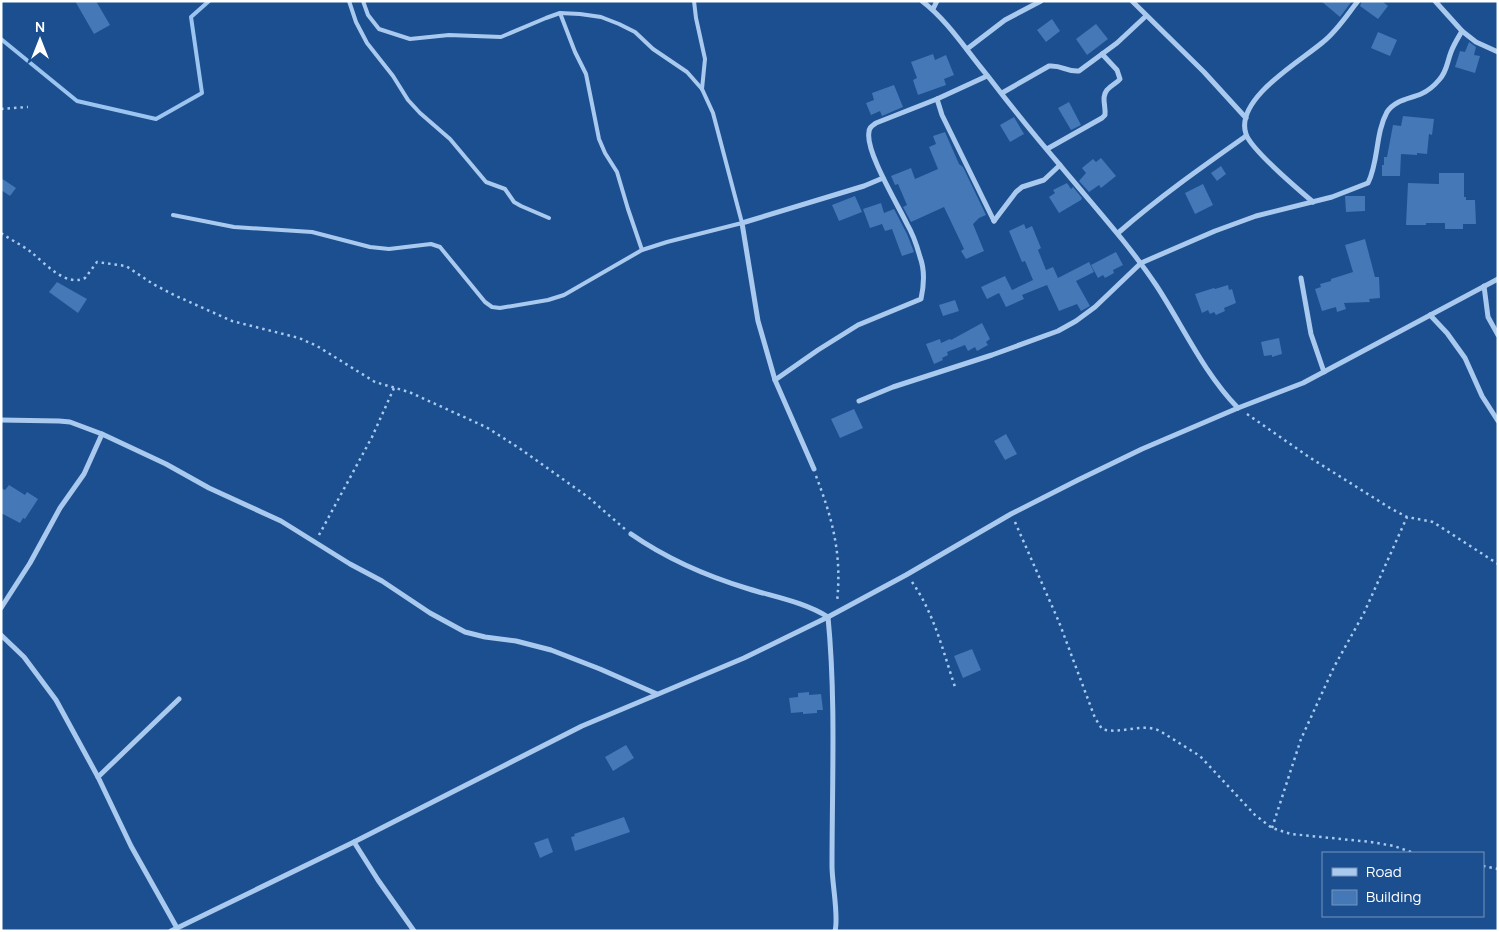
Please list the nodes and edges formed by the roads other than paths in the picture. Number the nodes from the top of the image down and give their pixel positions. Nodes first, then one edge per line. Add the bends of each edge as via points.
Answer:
1 (349, 1) edge
2 (363, 1) edge
3 (694, 1) edge
4 (922, 1) edge
5 (937, 1) edge
6 (1041, 1) edge
7 (1132, 1) edge
8 (1358, 1) edge
9 (1434, 1) edge
10 (933, 9) junction
11 (560, 13) junction
12 (1146, 16) junction
13 (1462, 32) junction
14 (967, 49) junction
15 (1498, 52) edge
16 (1102, 54) junction
17 (987, 76) junction
18 (702, 89) junction
19 (1002, 93) junction
20 (937, 99) junction
21 (1246, 118) junction
22 (1246, 136) junction
23 (1047, 149) junction
24 (1060, 165) junction
25 (883, 178) junction
26 (1313, 202) junction
27 (173, 215) dead end
28 (549, 218) dead end
29 (742, 223) junction
30 (1118, 233) junction
31 (642, 250) junction
32 (1141, 263) junction
33 (1301, 278) dead end
34 (1498, 279) edge
35 (1484, 286) junction
36 (1430, 315) junction
37 (1498, 335) edge
38 (1324, 372) junction
39 (775, 380) junction
40 (859, 401) dead end
41 (1238, 408) junction
42 (1, 420) edge
43 (1498, 421) edge
44 (102, 434) junction
45 (814, 469) road end
46 (630, 534) road end
47 (1, 608) edge
48 (828, 617) junction
49 (1, 635) edge
50 (657, 694) junction
51 (179, 698) dead end
52 (98, 777) junction
53 (354, 842) junction
54 (174, 929) edge
55 (414, 931) edge
56 (835, 931) edge

1 - 28 lane via 367,43 408,100 450,139 486,182 505,189 521,206
2 - 11 lane via 368,16 379,28 410,39 449,35 501,37
3 - 18 lane via 704,46
4 - 10 street
5 - 10 street
6 - 14 street via 1004,20
7 - 12 street
8 - 21 street via 1334,32 1256,98
9 - 13 street
10 - 14 street
11 - 18 lane via 601,17 635,32 687,72
11 - 31 lane via 586,74 599,139 617,172
12 - 16 street
12 - 21 street
13 - 15 street
13 - 26 street via 1441,79 1421,94 1396,103 1388,110 1368,183
14 - 17 street
16 - 19 street via 1079,71 1049,66
16 - 23 street via 1117,70 1120,79 1105,94 1105,115
17 - 19 street
17 - 20 street
18 - 29 lane via 713,113
19 - 23 street
20 - 24 street via 994,221 1016,192 1044,180
20 - 25 street via 870,127 868,138
21 - 22 street
22 - 26 street
22 - 30 street via 1142,211
23 - 24 street
24 - 30 street
25 - 29 street
25 - 39 street via 909,227 920,258 924,276 921,299 858,325
26 - 32 street via 1256,216
27 - 31 lane via 234,227 312,232 379,248 431,244 440,247 485,302 500,308 564,294
29 - 31 lane
29 - 39 street via 758,321
30 - 32 street
32 - 40 street via 1095,307 1058,331
32 - 41 street via 1209,374
33 - 38 street via 1311,334
34 - 35 street
35 - 36 street
35 - 37 street via 1488,317
36 - 38 street
36 - 43 street via 1465,358 1482,396
38 - 41 street
39 - 45 street
41 - 48 street via 1142,448 1011,514
42 - 44 street via 58,421
44 - 47 street via 84,474
44 - 50 street via 296,529 430,614 465,632 533,644
46 - 48 street via 654,550 725,582 806,605
48 - 50 street via 744,658
48 - 56 street via 833,674 832,880
49 - 52 street via 43,680
50 - 53 street via 582,726
51 - 52 street
52 - 54 street
53 - 54 street
53 - 55 street

